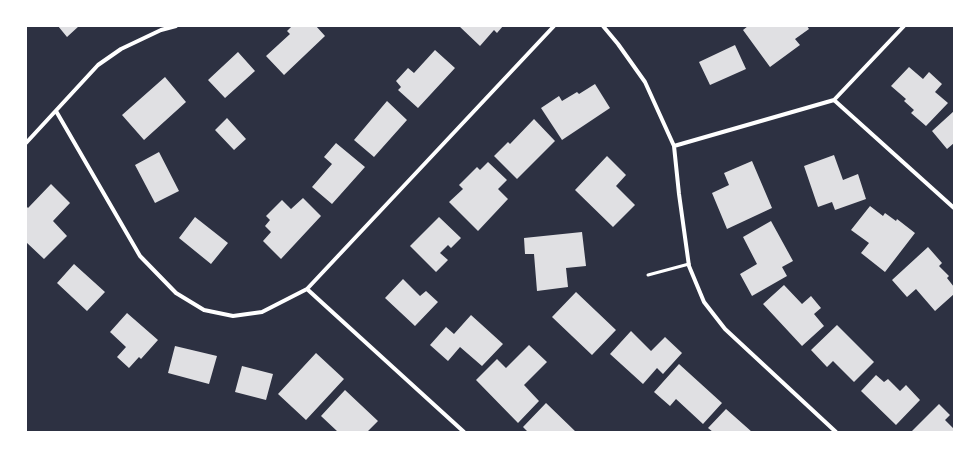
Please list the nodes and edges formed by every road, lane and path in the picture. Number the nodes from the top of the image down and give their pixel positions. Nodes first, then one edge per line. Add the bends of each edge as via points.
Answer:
1 (176, 26) edge
2 (554, 26) edge
3 (603, 26) edge
4 (904, 26) edge
5 (160, 28) edge
6 (834, 100) junction
7 (56, 111) junction
8 (26, 143) edge
9 (674, 146) junction
10 (954, 208) edge
11 (689, 264) junction
12 (648, 275) dead end
13 (307, 289) junction
14 (464, 432) edge
15 (836, 432) edge

1 - 5 street
2 - 13 street
3 - 9 street via 645,82
4 - 6 street
5 - 7 street via 122,48 98,65
6 - 9 street
6 - 10 street
7 - 8 street
7 - 13 street via 140,256 176,293 204,310 233,316 262,312
9 - 11 street
11 - 12 lane
11 - 15 street via 704,302 725,329
13 - 14 street

